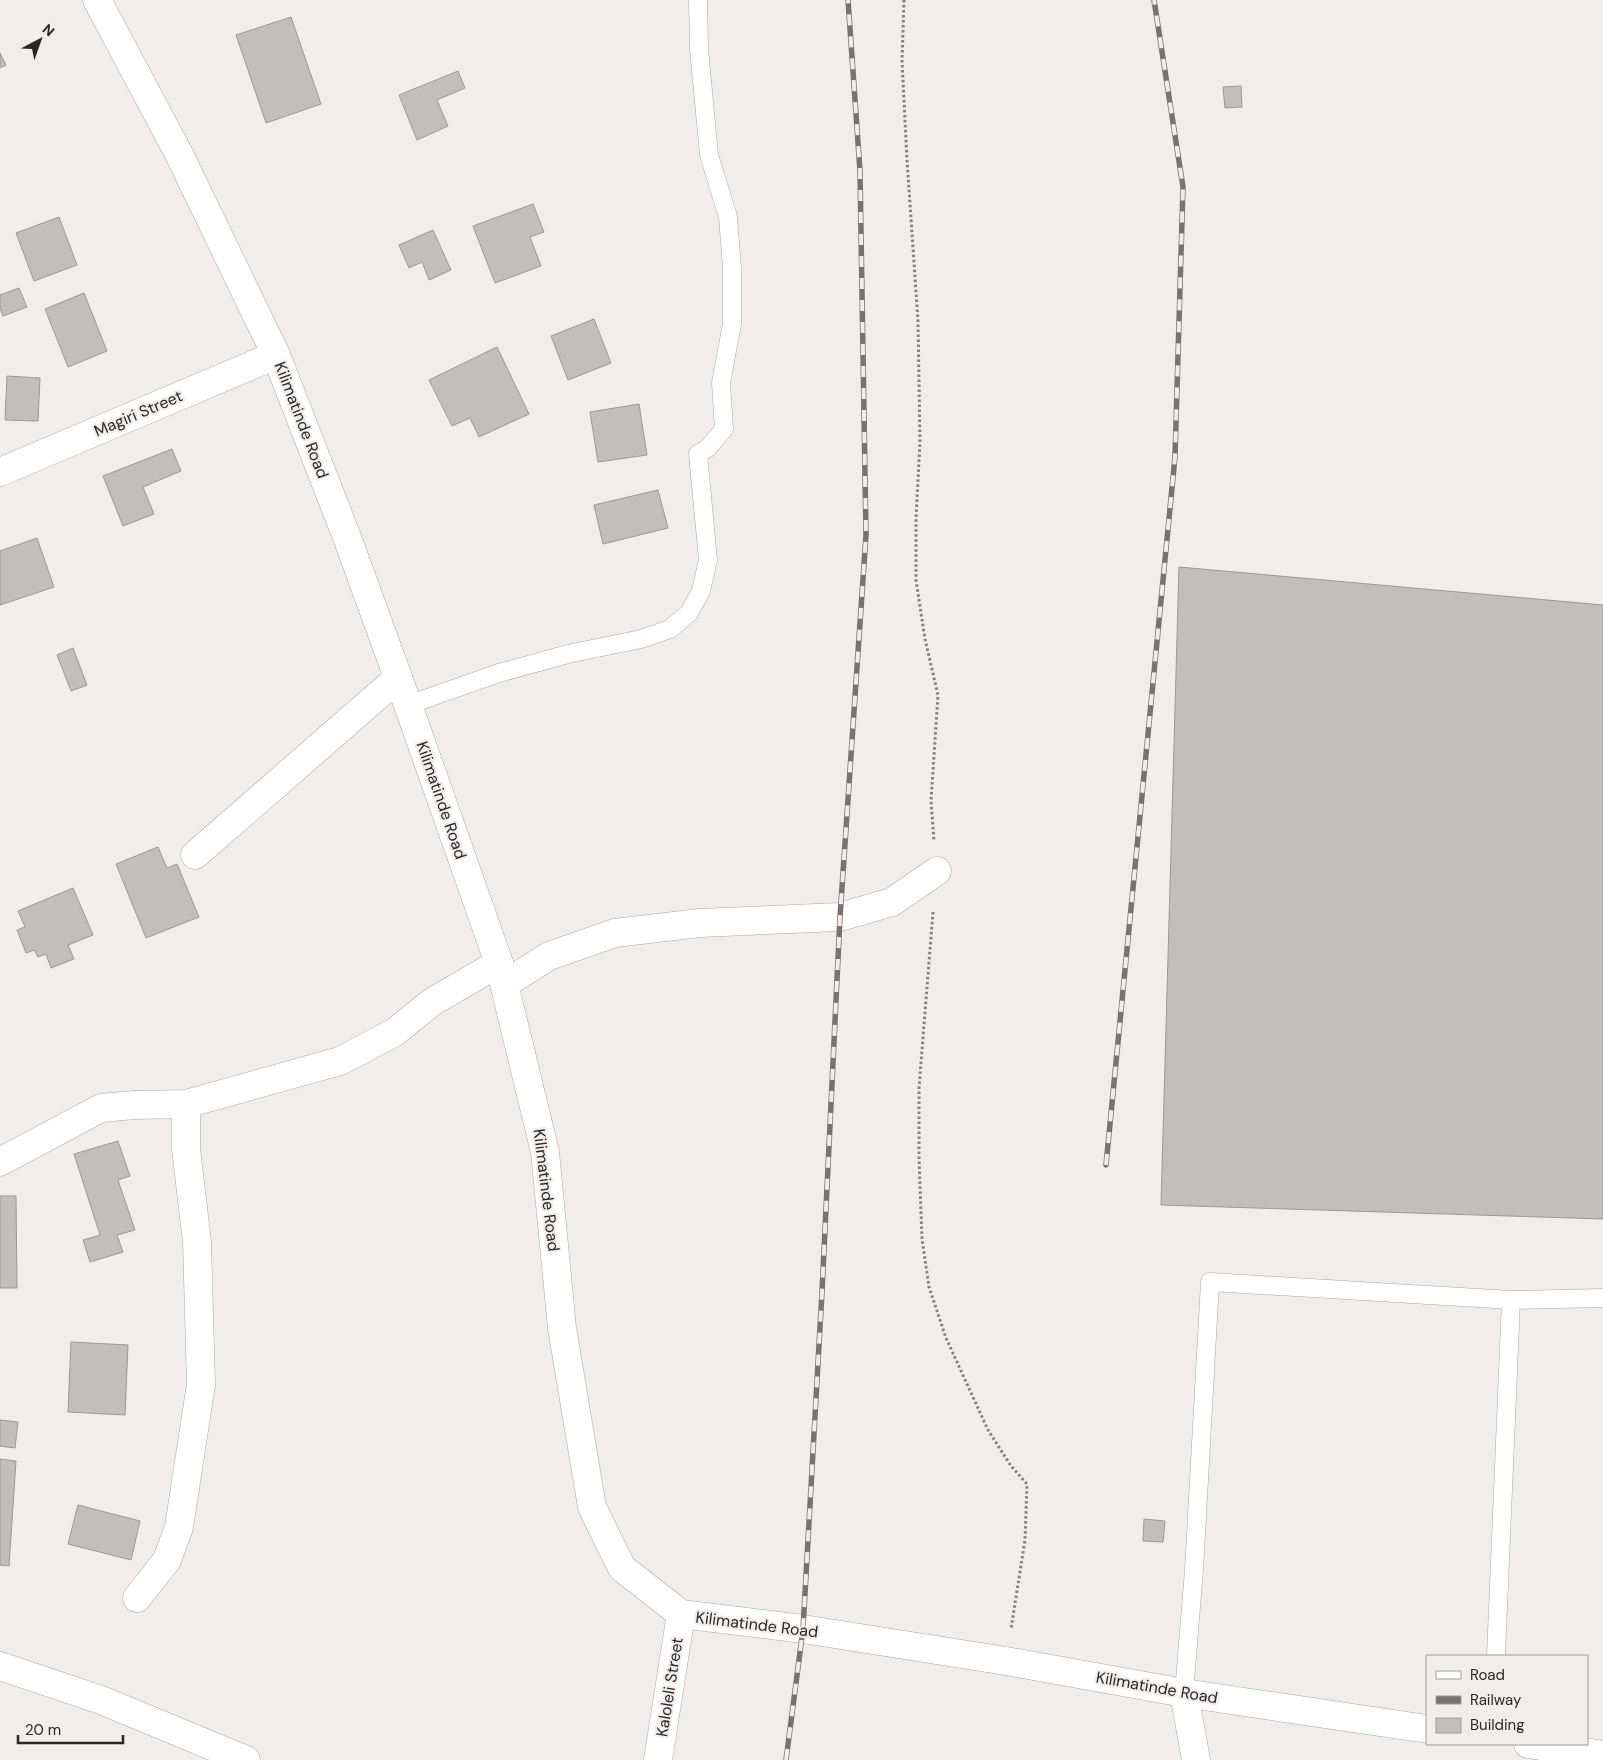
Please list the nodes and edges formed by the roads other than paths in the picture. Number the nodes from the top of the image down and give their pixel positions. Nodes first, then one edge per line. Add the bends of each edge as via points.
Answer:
1 (97, 0) edge
2 (698, 0) edge
3 (276, 355) junction
4 (0, 472) edge
5 (398, 678) junction
6 (408, 705) junction
7 (195, 856) dead end
8 (937, 872) dead end
9 (502, 973) junction
10 (186, 1104) junction
11 (0, 1162) edge
12 (1603, 1298) edge
13 (1511, 1300) junction
14 (137, 1598) dead end
15 (681, 1614) junction
16 (1496, 1655) edge
17 (0, 1666) edge
18 (1184, 1693) junction
19 (1426, 1728) edge
20 (1535, 1745) edge
21 (1603, 1755) edge
22 (246, 1760) edge
23 (658, 1760) edge
24 (1196, 1760) edge

1 - 3 street, Kilimatinde Road via 178,154
2 - 6 lane via 709,155 728,218 732,268 732,324 721,383 724,429 708,448 698,454 708,560 701,591 689,613 670,629 499,673
3 - 4 street, Magiri Street
3 - 5 street, Kilimatinde Road
5 - 6 street, Kilimatinde Road
5 - 7 street
6 - 9 street, Kilimatinde Road
8 - 9 street via 892,902 840,918 700,923 616,933
9 - 10 street via 432,1002 395,1032 340,1061
9 - 15 street, Kilimatinde Road via 545,1152 562,1328 592,1507 622,1568
10 - 11 street via 101,1108
10 - 14 street via 186,1149 197,1242 201,1384 179,1527 167,1560
12 - 13 lane
13 - 16 lane
13 - 18 lane via 1210,1282
15 - 18 street, Kilimatinde Road via 813,1630
15 - 23 street, Kaloleli Street
17 - 22 street via 101,1700
18 - 19 street, Kilimatinde Road
18 - 24 street
20 - 21 street

